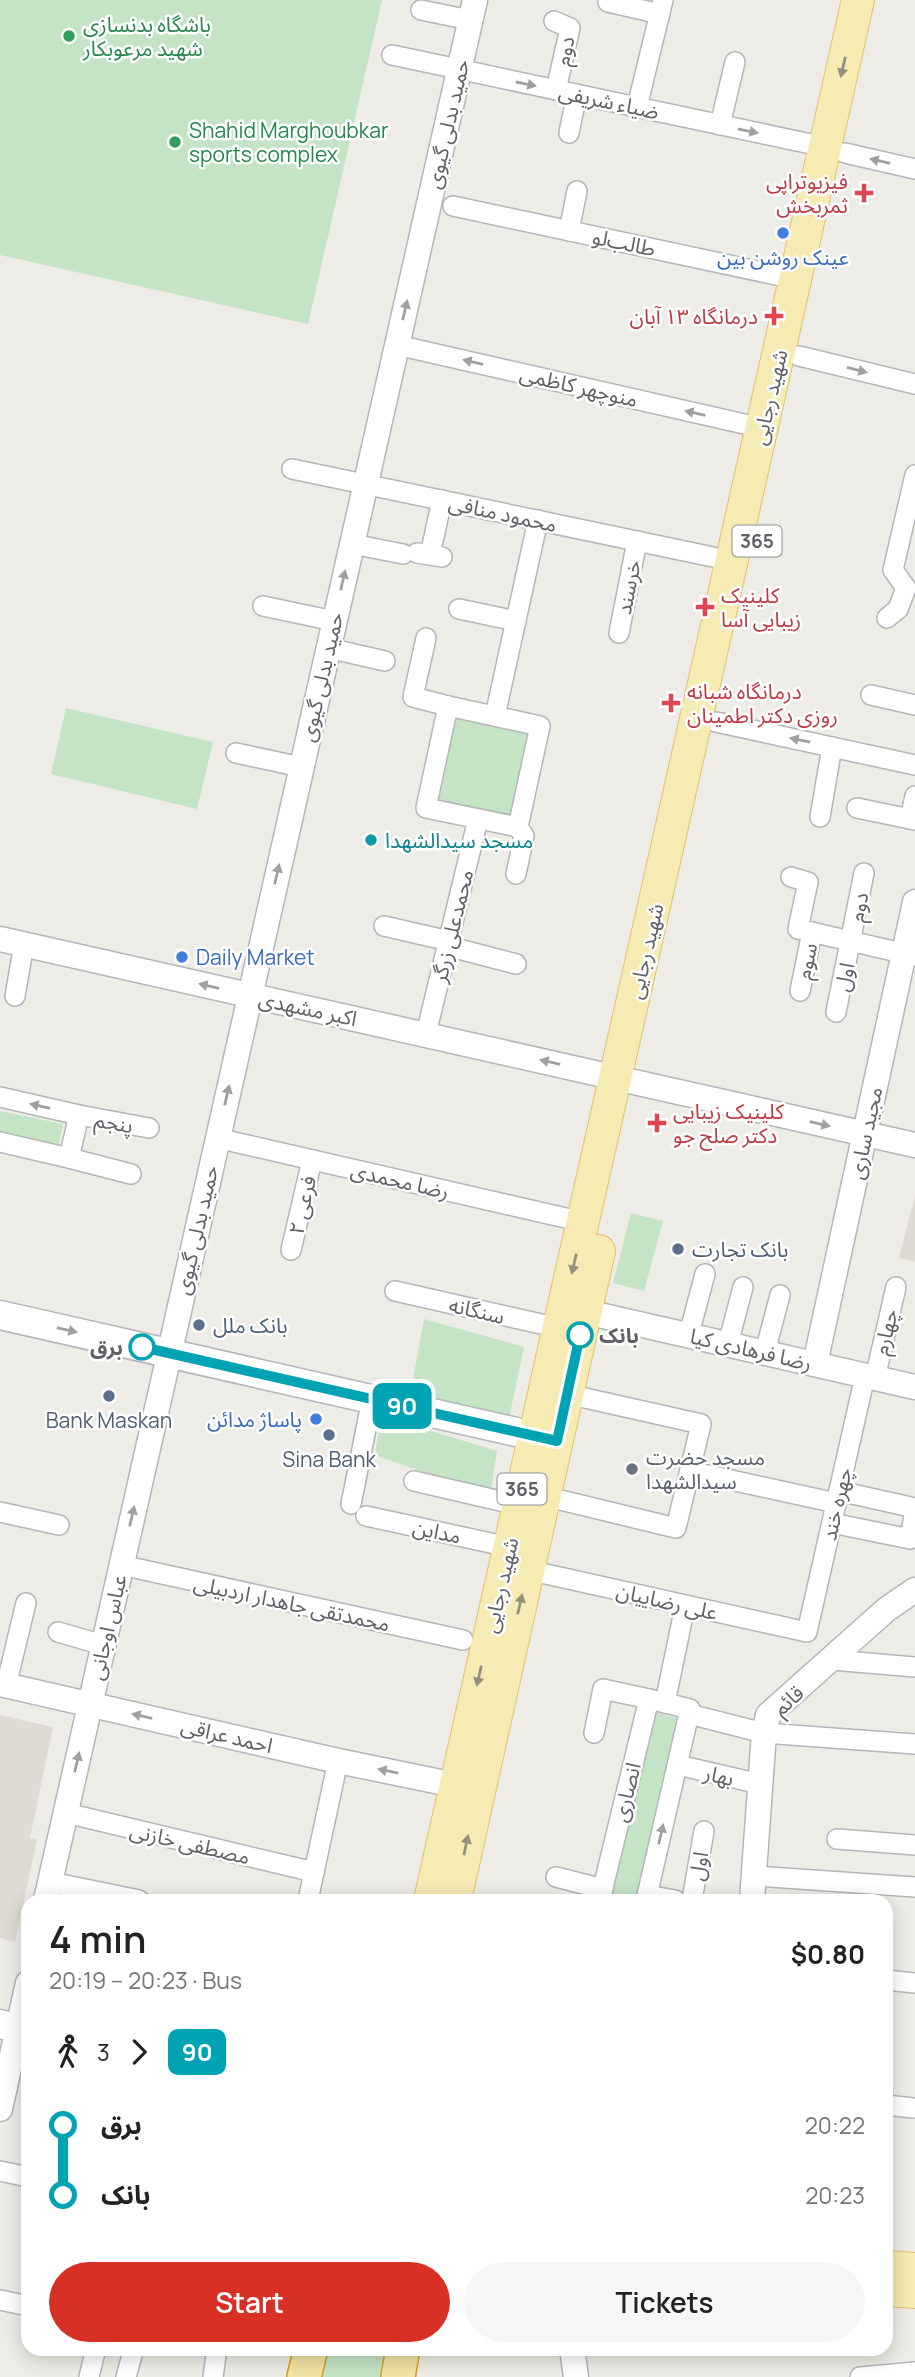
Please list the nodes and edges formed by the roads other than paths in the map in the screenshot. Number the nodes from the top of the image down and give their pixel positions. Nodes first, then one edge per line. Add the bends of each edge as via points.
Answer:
1 (858, 0) edge
2 (880, 0) edge
3 (608, 2) dead end
4 (661, 7) edge
5 (421, 10) dead end
6 (472, 10) edge
7 (554, 21) dead end
8 (393, 55) dead end
9 (735, 62) dead end
10 (459, 70) junction
11 (556, 90) junction
12 (577, 94) junction
13 (637, 107) junction
14 (720, 125) junction
15 (569, 132) dead end
16 (835, 150) junction
17 (915, 169) edge
18 (577, 191) dead end
19 (453, 206) dead end
20 (569, 231) junction
21 (795, 279) junction
22 (397, 345) junction
23 (799, 356) junction
24 (915, 384) edge
25 (762, 428) junction
26 (292, 469) dead end
27 (915, 475) edge
28 (365, 484) junction
29 (442, 500) junction
30 (538, 520) junction
31 (637, 541) junction
32 (352, 544) junction
33 (713, 557) dead end
34 (912, 588) edge
35 (263, 606) dead end
36 (458, 609) dead end
37 (887, 618) dead end
38 (334, 621) junction
39 (516, 621) junction
40 (619, 633) dead end
41 (426, 638) dead end
42 (328, 648) junction
43 (385, 661) dead end
44 (871, 695) dead end
45 (915, 705) edge
46 (448, 706) junction
47 (495, 716) junction
48 (716, 722) junction
49 (832, 747) junction
50 (236, 754) dead end
51 (915, 765) edge
52 (301, 767) junction
53 (915, 796) edge
54 (857, 807) dead end
55 (820, 817) dead end
56 (478, 819) junction
57 (912, 819) edge
58 (518, 827) junction
59 (864, 873) dead end
60 (516, 874) dead end
61 (791, 877) dead end
62 (915, 902) edge
63 (384, 926) dead end
64 (805, 930) junction
65 (0, 939) edge
66 (852, 942) junction
67 (24, 944) junction
68 (448, 944) junction
69 (909, 955) edge
70 (516, 964) dead end
71 (800, 990) dead end
72 (250, 995) junction
73 (15, 996) dead end
74 (836, 1012) dead end
75 (426, 1034) junction
76 (625, 1080) junction
77 (0, 1097) edge
78 (79, 1115) junction
79 (149, 1128) dead end
80 (865, 1134) junction
81 (217, 1138) junction
82 (0, 1142) edge
83 (915, 1145) edge
84 (69, 1158) junction
85 (312, 1160) junction
86 (131, 1174) dead end
87 (583, 1222) junction
88 (291, 1250) dead end
89 (705, 1274) dead end
90 (743, 1287) dead end
91 (896, 1287) dead end
92 (395, 1291) dead end
93 (780, 1295) dead end
94 (0, 1315) edge
95 (573, 1320) junction
96 (689, 1334) junction
97 (728, 1344) junction
98 (765, 1352) junction
99 (168, 1353) junction
100 (815, 1364) junction
101 (870, 1377) junction
102 (915, 1385) edge
103 (567, 1394) junction
104 (372, 1399) junction
105 (545, 1439) junction
106 (690, 1471) junction
107 (414, 1481) dead end
108 (838, 1497) junction
109 (531, 1501) junction
110 (0, 1512) edge
111 (832, 1523) junction
112 (59, 1525) dead end
113 (518, 1558) junction
114 (121, 1565) junction
115 (915, 1590) edge
116 (26, 1603) dead end
117 (685, 1606) junction
118 (58, 1632) dead end
119 (807, 1632) joint
120 (463, 1640) dead end
121 (103, 1645) junction
122 (832, 1660) junction
123 (915, 1667) edge
124 (3, 1685) edge
125 (657, 1701) junction
126 (90, 1705) junction
127 (689, 1714) junction
128 (594, 1733) dead end
129 (764, 1733) junction
130 (915, 1744) edge
131 (338, 1762) junction
132 (678, 1765) junction
133 (760, 1784) junction
134 (466, 1787) junction
135 (66, 1813) junction
136 (704, 1831) dead end
137 (837, 1839) dead end
138 (915, 1845) edge
139 (314, 1872) junction
140 (556, 1877) dead end
141 (915, 1887) edge
142 (753, 1888) edge
143 (48, 1891) edge
144 (78, 1894) edge
145 (309, 1894) edge
146 (432, 1894) edge
147 (456, 1894) edge
148 (598, 1894) edge
149 (601, 1894) edge
150 (647, 1894) edge
151 (693, 1894) edge
152 (893, 1981) edge
153 (915, 1983) edge
154 (21, 2007) edge
155 (15, 2028) edge
156 (893, 2106) edge
157 (913, 2108) dead end
158 (0, 2109) edge
159 (0, 2171) edge
160 (21, 2176) edge
161 (893, 2267) edge
162 (915, 2269) edge
163 (893, 2290) edge
164 (915, 2292) edge
165 (0, 2300) edge
166 (21, 2304) edge
167 (94, 2356) edge
168 (132, 2356) edge
169 (216, 2356) edge
170 (309, 2356) edge
171 (402, 2356) edge
172 (573, 2356) edge
173 (915, 2372) edge
174 (89, 2377) edge
175 (126, 2377) edge
176 (213, 2377) edge
177 (304, 2377) edge
178 (398, 2377) edge
179 (576, 2377) edge
180 (860, 2377) edge

1 -> 16 main road, شهید رجایی / 365
2 - 16 main road, شهید رجایی / 365
3 - 4 street
4 - 13 street
5 - 6 street
6 - 10 street, حمید بدلی گیوی
7 - 11 street, دوم via 570,28
8 - 10 street, ضیاء شریفی
9 - 14 street
10 -> 11 street, ضیاء شریفی
22 -> 10 street, حمید بدلی گیوی
11 - 12 street, ضیاء شریفی
12 - 13 street, ضیاء شریفی
12 - 15 street
13 - 14 street, ضیاء شریفی
14 -> 16 street, ضیاء شریفی
17 -> 16 street, ضیاء شریفی
16 - 21 main road, شهید رجایی / 365
16 - 23 main road, شهید رجایی / 365
18 - 20 street
19 - 20 street, طالب‌لو
20 - 21 street, طالب‌لو
21 - 25 main road, شهید رجایی / 365
25 -> 22 street, منوچهر کاظمی
22 - 28 street, حمید بدلی گیوی
23 -> 24 street
23 - 48 main road, شهید رجایی / 365
25 - 76 main road, شهید رجایی / 365
26 - 28 street, محمود منافی
27 - 34 street via 893,570
28 - 29 street, محمود منافی
28 - 32 street, حمید بدلی گیوی
29 - 30 street, محمود منافی
29 - 32 street via 430,555 442,557
30 - 31 street, محمود منافی
30 - 39 street
31 - 33 street, محمود منافی
31 - 40 street, خرسند
38 -> 32 street, حمید بدلی گیوی
34 - 37 street
35 - 38 street
36 - 39 street
38 - 42 street, حمید بدلی گیوی
39 - 47 street
41 - 46 street via 414,697
42 - 43 street
42 - 52 street, حمید بدلی گیوی
44 - 45 street
46 - 47 street
46 - 56 street via 426,808
47 - 58 street via 540,726
49 -> 48 street
48 - 76 main road, شهید رجایی / 365
49 - 51 street
49 - 55 street
50 - 52 street
72 -> 52 street, حمید بدلی گیوی
53 - 57 street
54 - 57 street
56 - 58 street
56 - 68 street, محمدعلی زرگر
58 - 60 street via 524,836
59 - 66 street, دوم
61 - 64 street via 808,882
62 - 69 street, مجید ساری
63 - 68 street
64 - 66 street
64 - 71 street, سوم
65 - 67 street, اکبر مشهدی
66 - 69 street
66 - 74 street, اول
72 -> 67 street, اکبر مشهدی
67 - 73 street
68 - 70 street
68 - 75 street, محمدعلی زرگر
69 - 80 street, مجید ساری
72 - 75 street, اکبر مشهدی
81 -> 72 street, حمید بدلی گیوی
76 -> 75 street, اکبر مشهدی
76 -> 80 street, اکبر مشهدی
76 - 87 main road, شهید رجایی / 365
76 - 95 main road, شهید رجایی / 365
78 -> 77 street, پنجم
78 - 79 street, پنجم
78 - 84 street
80 - 83 street, اکبر مشهدی
80 - 100 street, مجید ساری
81 - 85 street, رضا محمدی
81 - 99 street, حمید بدلی گیوی
82 - 84 street
84 - 86 street
85 - 87 street, رضا محمدی
85 - 88 street, فرعی ۲
87 -> 95 main road, شهید رجایی / 365
89 - 96 street
90 - 97 street
91 - 101 street, چهارم
92 - 95 street, سنگانه
93 - 98 street
94 -> 99 main road
95 - 96 street, رضا فرهادی کیا
95 - 103 main road, شهید رجایی / 365
95 - 105 main road, شهید رجایی / 365
96 - 97 street, رضا فرهادی کیا
97 - 98 street, رضا فرهادی کیا
98 - 100 street, رضا فرهادی کیا
99 - 104 main road
114 -> 99 street, عباس اوجانی
100 - 101 street, رضا فرهادی کیا
101 - 102 street, رضا فرهادی کیا
101 - 108 street, چهره خند
103 - 105 main road, شهید رجایی / 365
103 - 106 street via 701,1424
104 - 105 main road
104 - 113 street, مداین via 359,1510
105 - 109 main road, شهید رجایی / 365
106 - 108 street
106 - 109 street via 676,1528
107 - 109 street
108 - 111 street, چهره خند
108 - 111 street via 915,1507 910,1539
109 - 113 main road, شهید رجایی / 365
110 - 112 street
111 - 119 street, چهره خند
113 - 117 street, علی رضاییان
113 - 134 main road, شهید رجایی / 365
114 - 120 street, محمدتقی جاهدار اردبیلی
114 - 121 street, عباس اوجانی
115 - 122 street, قائم via 887,1609
116 - 124 street
117 - 119 street, علی رضاییان
117 - 125 street, انصاری
118 - 121 street
121 - 126 street, عباس اوجانی
122 - 123 street
122 - 129 street, قائم via 768,1715
124 - 126 street, احمد عراقی
125 - 127 street via 691,1709
125 - 128 street via 603,1689
125 - 149 street, انصاری
131 -> 126 street, احمد عراقی
135 -> 126 street, عباس اوجانی
127 - 129 street
127 - 132 street, انصاری
129 - 130 street
129 - 133 street, قائم
134 -> 131 street, احمد عراقی
131 - 139 street
132 - 133 street, بهار
150 -> 132 street, انصاری
133 - 142 street, قائم
134 - 146 main road, شهید رجایی / 365
147 -> 134 main road, شهید رجایی / 365
135 - 139 street, مصطفی خازنی
135 - 143 street, عباس اوجانی
136 - 151 street, اول
137 - 138 street
139 - 145 street
140 - 148 street
141 - 142 street
143 - 144 street
152 - 153 street
154 - 155 street
155 - 158 street
156 - 157 street
159 - 160 street
161 - 162 main road
163 - 164 main road
165 - 166 street
167 - 174 street
168 - 175 street
169 - 176 street
170 - 177 highway
171 - 178 highway
172 - 179 street
173 - 180 street

